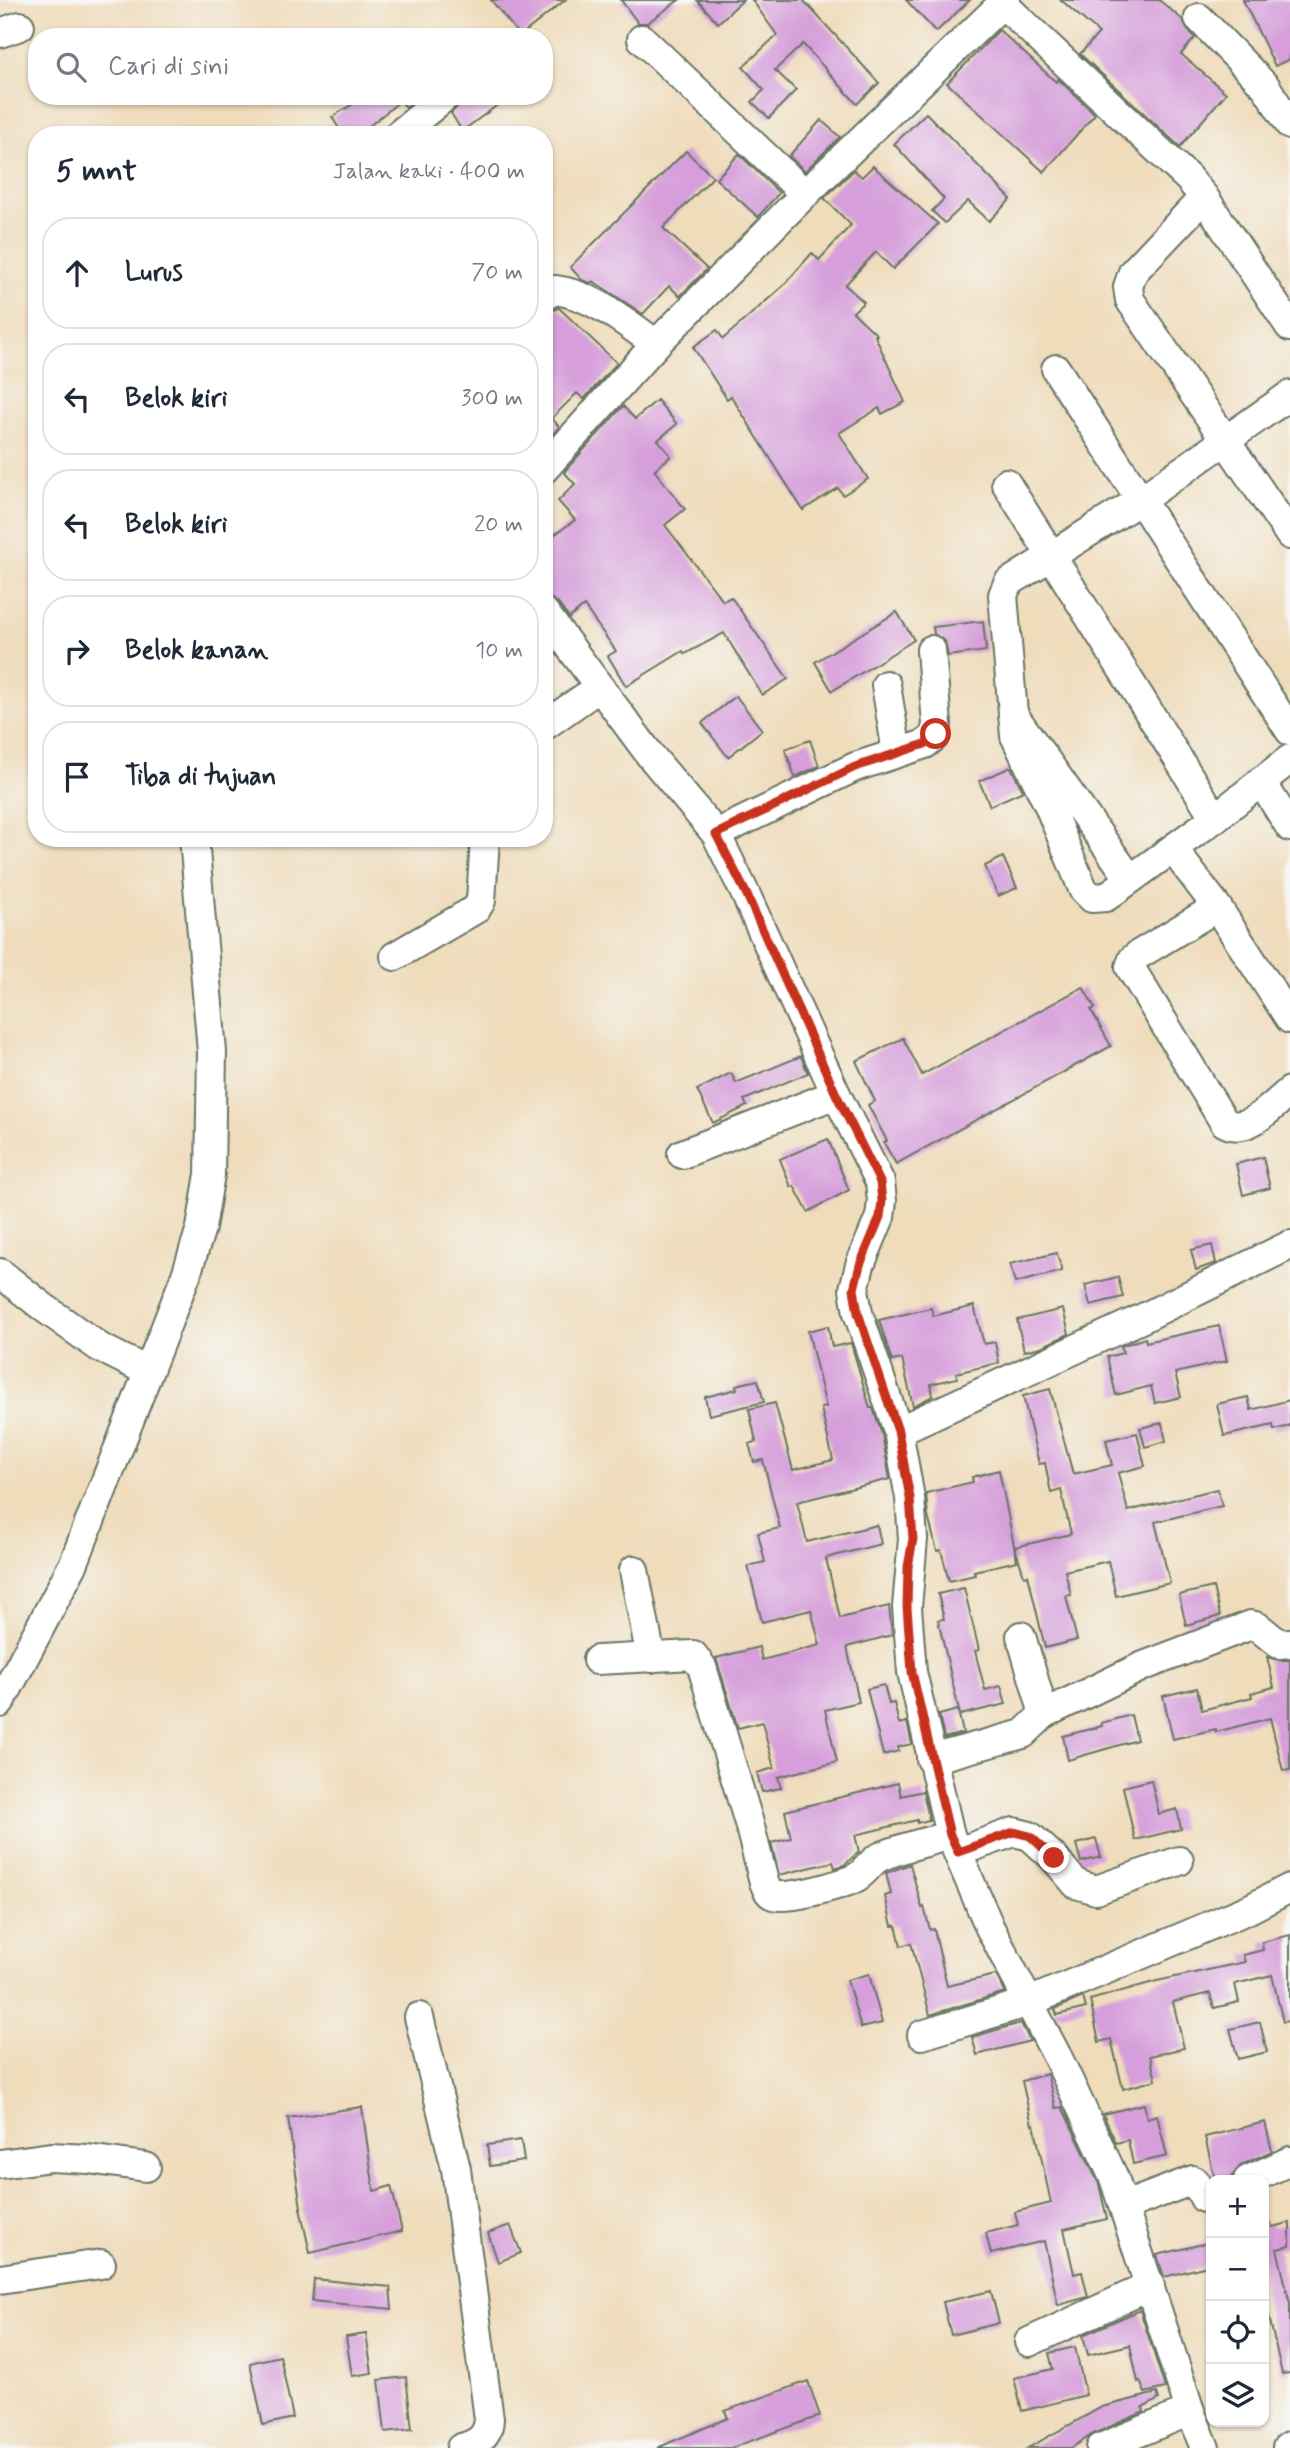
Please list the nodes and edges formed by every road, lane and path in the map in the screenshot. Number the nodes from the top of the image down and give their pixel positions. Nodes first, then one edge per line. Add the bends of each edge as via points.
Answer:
1 (1005, 2) edge
2 (1199, 18) dead end
3 (642, 39) dead end
4 (435, 105) edge
5 (1290, 125) edge
6 (409, 126) edge
7 (805, 194) junction
8 (1204, 197) junction
9 (553, 291) edge
10 (1288, 321) edge
11 (656, 344) junction
12 (1056, 369) dead end
13 (1290, 395) edge
14 (1226, 440) junction
15 (553, 459) edge
16 (1006, 483) dead end
17 (1142, 499) junction
18 (1290, 535) edge
19 (1050, 555) junction
20 (553, 625) edge
21 (931, 650) dead end
22 (886, 685) dead end
23 (598, 688) junction
24 (1013, 714) junction
25 (553, 720) edge
26 (1290, 731) edge
27 (897, 753) junction
28 (1290, 759) edge
29 (1261, 781) junction
30 (1215, 818) junction
31 (1290, 827) edge
32 (716, 834) junction
33 (195, 847) edge
34 (484, 847) edge
35 (1173, 849) junction
36 (1130, 879) junction
37 (1217, 907) junction
38 (395, 956) dead end
39 (1290, 1019) edge
40 (1290, 1091) edge
41 (836, 1094) junction
42 (682, 1154) dead end
43 (1290, 1245) edge
44 (0, 1273) edge
45 (147, 1371) junction
46 (898, 1431) junction
47 (634, 1570) dead end
48 (1021, 1636) dead end
49 (1290, 1643) edge
50 (651, 1658) junction
51 (597, 1660) dead end
52 (0, 1703) edge
53 (1044, 1714) junction
54 (931, 1759) junction
55 (954, 1844) junction
56 (1179, 1861) dead end
57 (1290, 1888) edge
58 (1029, 2001) junction
59 (419, 2017) dead end
60 (922, 2035) dead end
61 (1290, 2161) edge
62 (0, 2164) edge
63 (146, 2167) dead end
64 (1259, 2175) edge
65 (1206, 2199) edge
66 (1125, 2206) junction
67 (101, 2264) dead end
68 (0, 2279) edge
69 (1150, 2286) junction
70 (1028, 2342) dead end
71 (1190, 2411) junction
72 (461, 2448) edge
73 (1101, 2448) edge
74 (1205, 2448) edge

1 - 7 street
1 - 8 street
2 - 5 street via 1266,87
3 - 7 street
4 - 6 street
7 - 11 street
8 - 10 street
8 - 14 street via 1133,272 1128,287 1130,300
9 - 11 street via 586,300
11 - 15 street
12 - 17 street
13 - 14 street
14 - 17 street
14 - 18 street
16 - 19 street
17 - 19 street
17 - 26 street
19 - 24 street via 1010,580 1004,590
19 - 30 street
20 - 23 street
21 - 27 street via 936,734 925,744
22 - 27 street
23 - 25 street
23 - 32 street
24 - 36 street
24 - 36 street via 1015,736 1083,889 1088,896 1106,897
27 - 32 street via 855,767
28 - 29 street
29 - 30 street
29 - 31 street
30 - 35 street
32 - 41 street
33 - 45 street via 212,1052 210,1174 201,1228 186,1275
34 - 38 street via 481,901 476,909
35 - 36 street
35 - 37 street
37 - 39 street
37 - 40 street via 1138,955 1130,967 1224,1122 1240,1127
41 - 42 street
41 - 46 street via 880,1182 880,1217 854,1289
43 - 46 street
44 - 45 street via 99,1347
45 - 52 street via 73,1565
46 - 54 street via 912,1516 907,1607 912,1672
47 - 50 street
48 - 53 street
49 - 53 street via 1279,1644 1251,1625 1141,1667
50 - 51 street
50 - 55 street via 693,1654 700,1663 764,1882 773,1895 793,1896 857,1878 881,1856
53 - 54 street via 1016,1737
54 - 55 street
55 - 56 street via 1014,1832 1030,1836 1076,1884 1096,1890
55 - 58 street via 990,1928
57 - 58 street
58 - 60 street
58 - 66 street
59 - 72 street via 456,2169 489,2419 484,2436
61 - 64 street
62 - 63 street via 51,2157
65 - 66 street via 1193,2180
66 - 69 street
67 - 68 street
69 - 70 street
69 - 71 street
71 - 73 street
71 - 74 street

